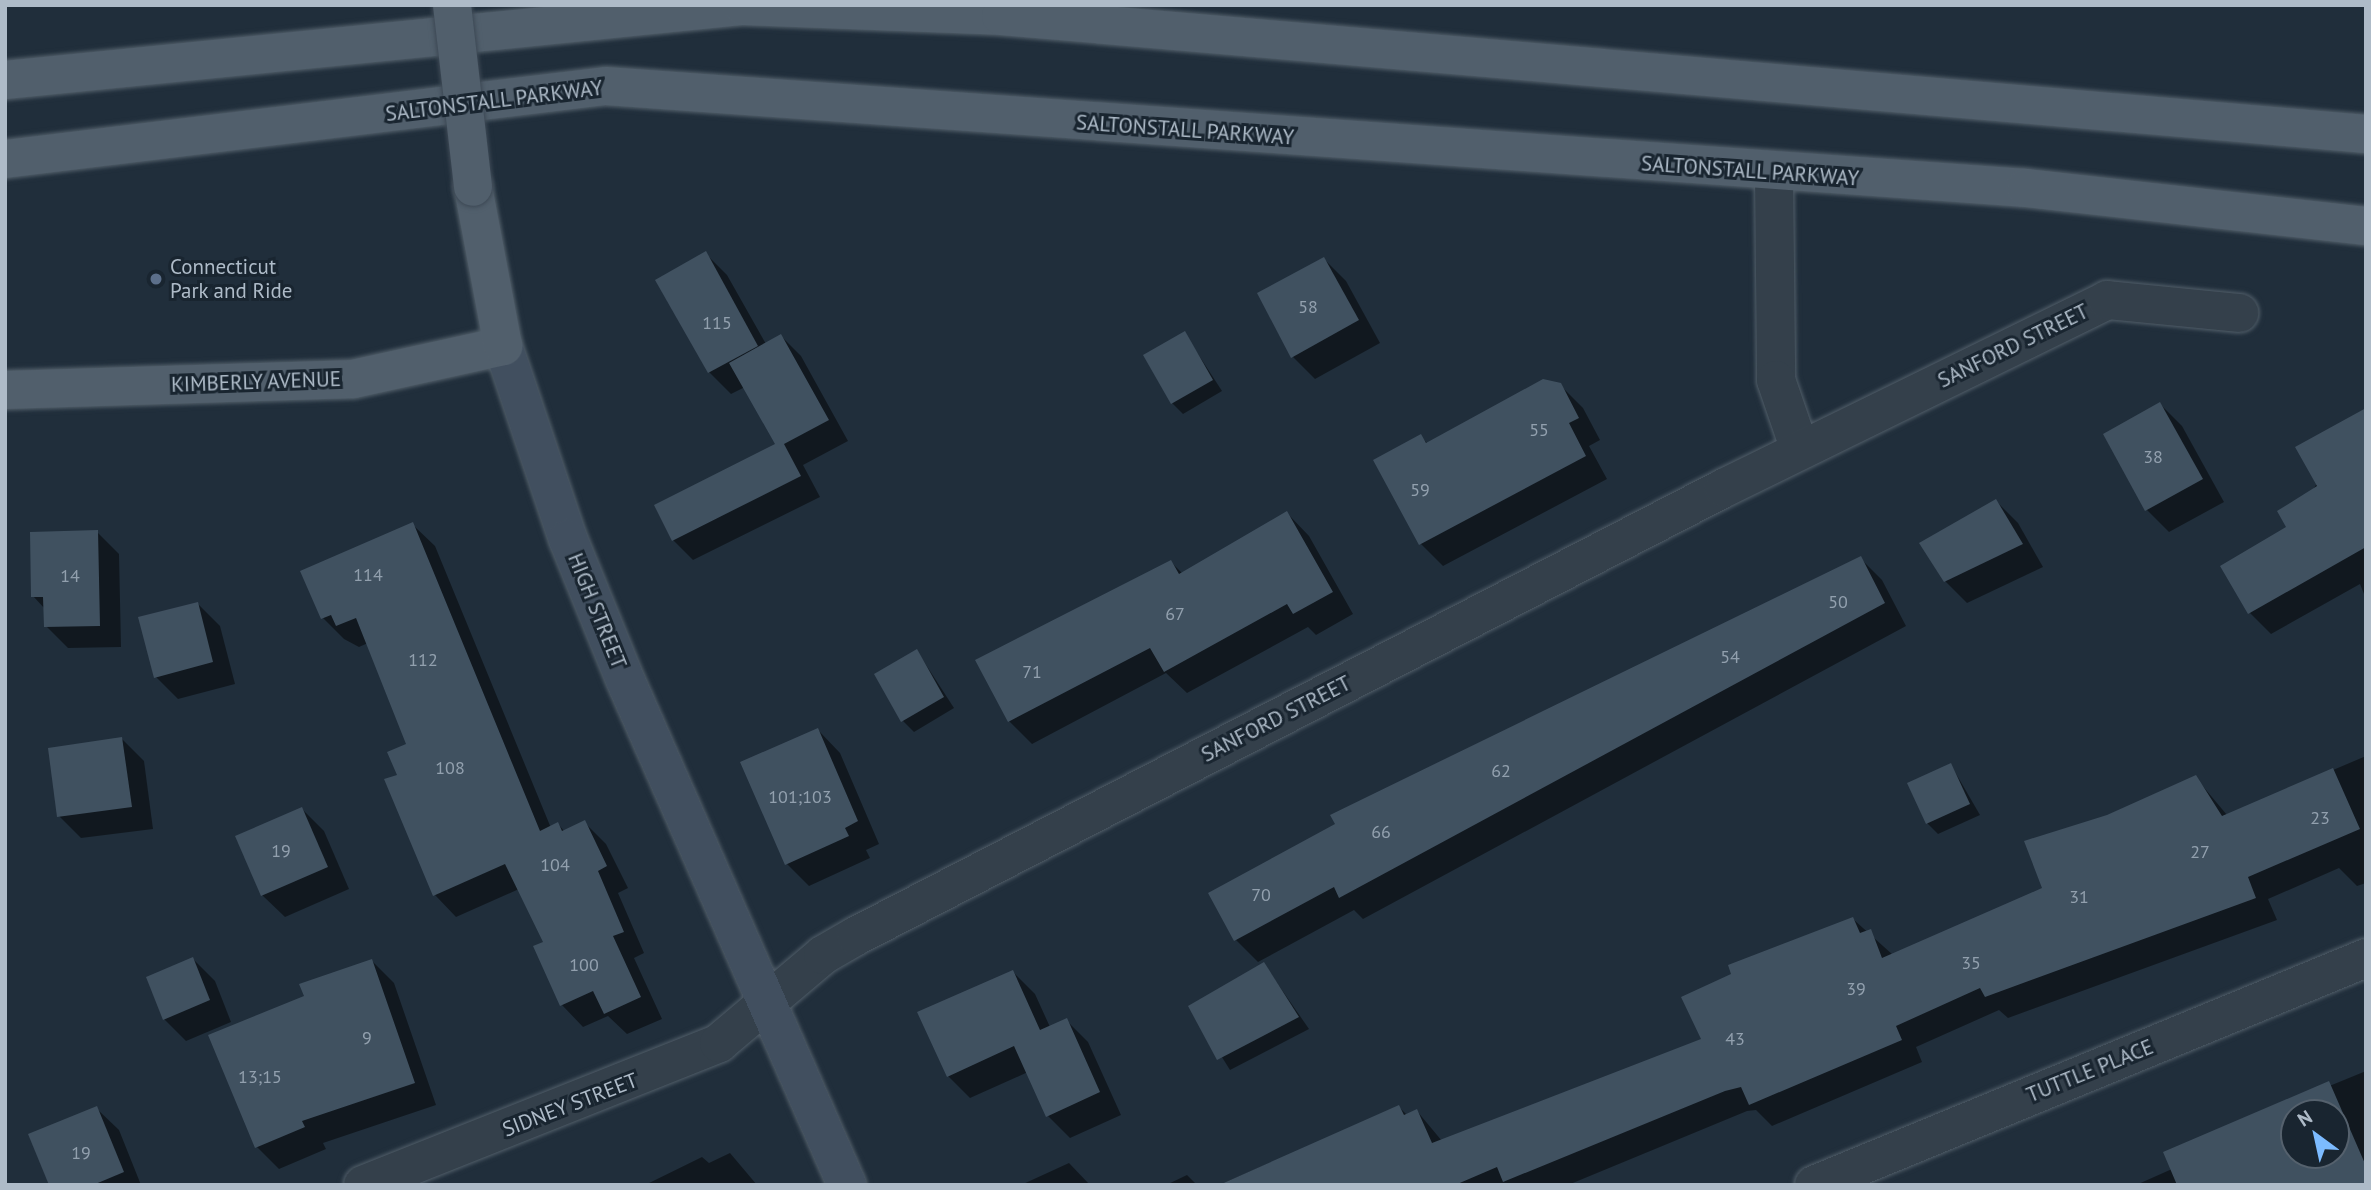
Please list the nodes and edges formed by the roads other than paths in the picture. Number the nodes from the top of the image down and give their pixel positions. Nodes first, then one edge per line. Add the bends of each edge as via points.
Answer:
1 (452, 5) edge
2 (5, 80) edge
3 (2366, 135) edge
4 (5, 159) edge
5 (1774, 174) junction
6 (2366, 226) edge
7 (2239, 313) dead end
8 (503, 346) junction
9 (5, 390) edge
10 (1800, 450) junction
11 (2366, 958) edge
12 (767, 1007) junction
13 (363, 1185) edge
14 (847, 1185) edge
15 (1814, 1185) edge

1 - 8 main road, HIGH STREET, bridge via 473,187
2 - 3 main road via 743,6 1001,16
4 - 5 main road, SALTONSTALL PARKWAY via 606,86
5 - 6 main road, SALTONSTALL PARKWAY via 2026,188
5 - 10 street via 1776,380
7 - 10 street, SANFORD STREET via 2107,300
8 - 9 main road, KIMBERLY AVENUE via 353,379
8 - 12 main road, HIGH STREET via 568,539
10 - 12 street, SANFORD STREET via 856,936 792,979
11 - 15 street, TUTTLE PLACE
12 - 13 street, SIDNEY STREET via 744,1027 679,1062
12 - 14 main road, HIGH STREET

